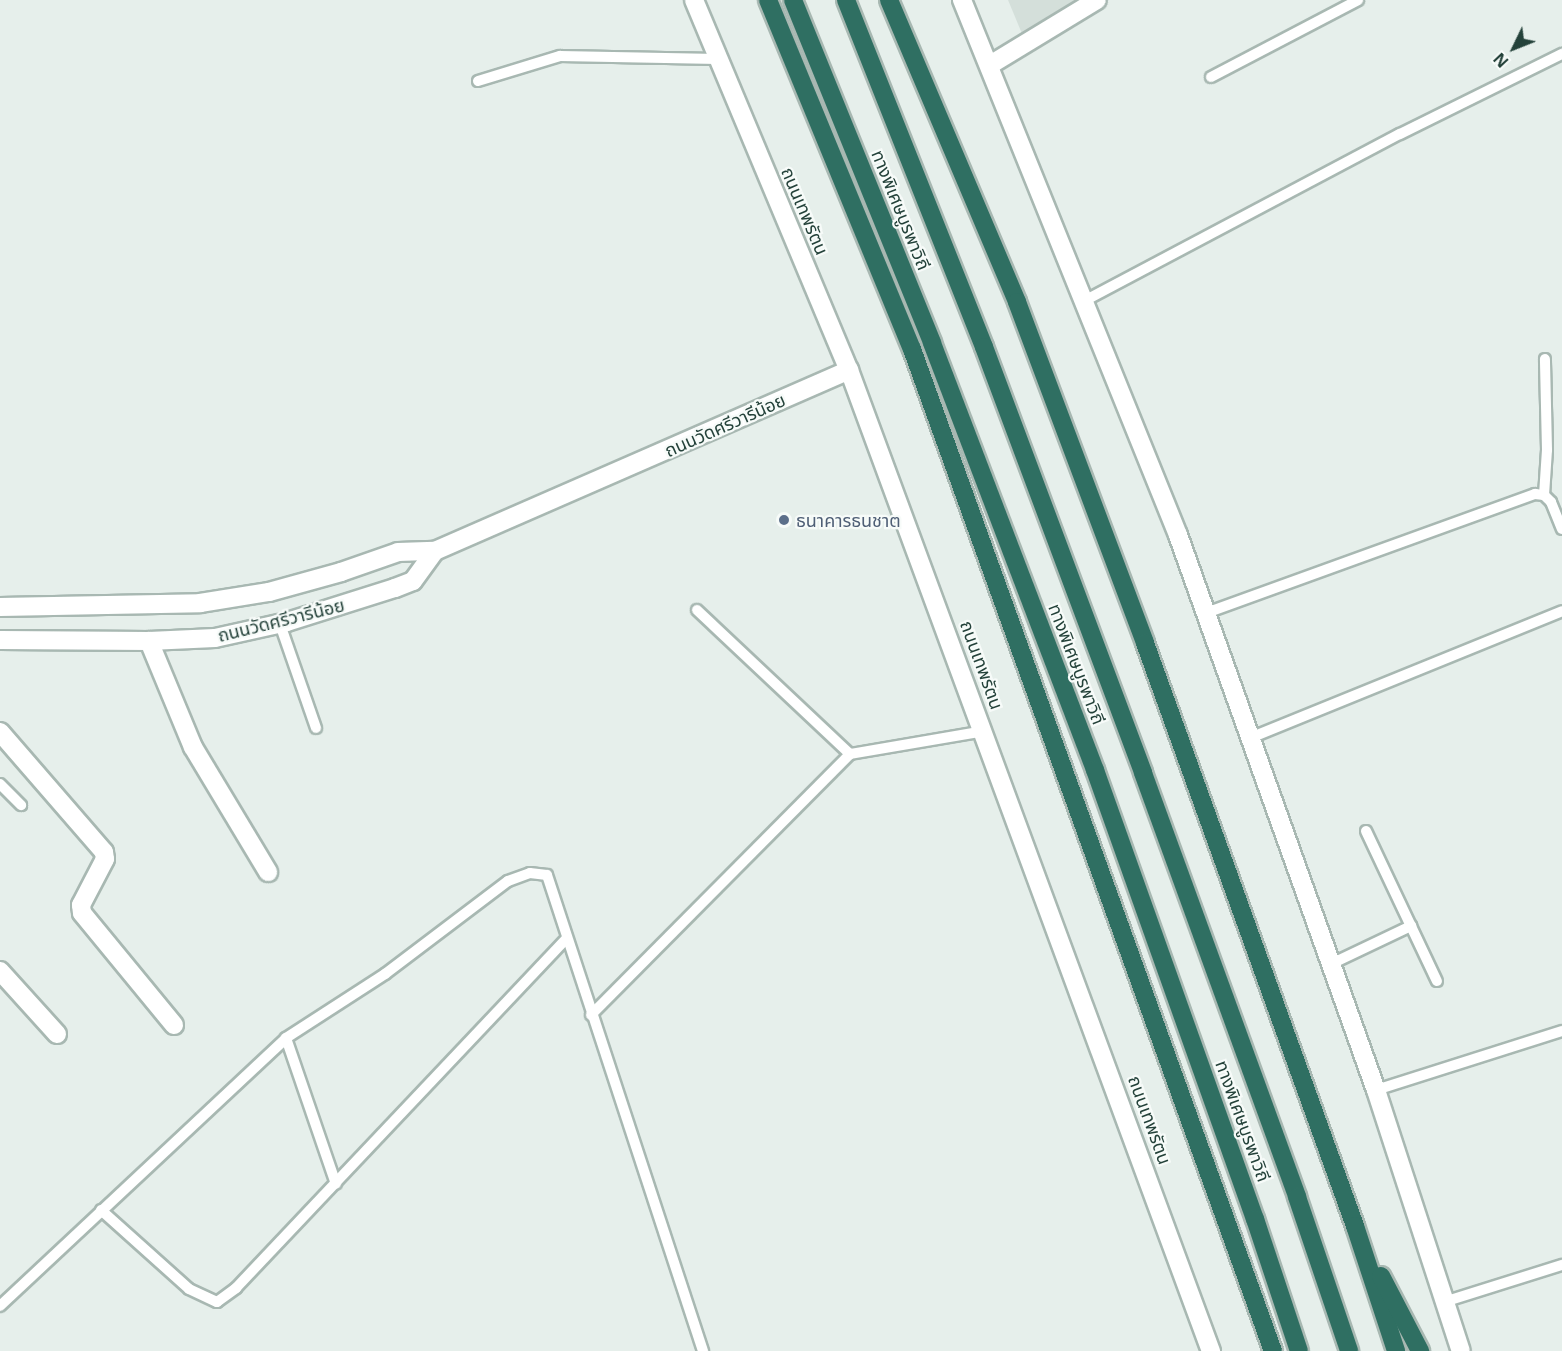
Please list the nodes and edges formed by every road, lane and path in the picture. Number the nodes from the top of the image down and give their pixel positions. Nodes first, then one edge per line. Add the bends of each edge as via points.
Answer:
1 (694, 0) edge
2 (768, 0) edge
3 (793, 0) edge
4 (846, 0) edge
5 (889, 0) edge
6 (962, 0) edge
7 (1097, 0) edge
8 (1358, 0) edge
9 (1562, 54) edge
10 (718, 59) junction
11 (990, 65) junction
12 (1211, 77) dead end
13 (478, 81) dead end
14 (1084, 301) junction
15 (1545, 359) dead end
16 (849, 370) junction
17 (1544, 495) junction
18 (1562, 529) edge
19 (435, 551) junction
20 (0, 607) edge
21 (697, 610) dead end
22 (1562, 611) edge
23 (1206, 613) junction
24 (280, 624) junction
25 (0, 640) edge
26 (149, 641) junction
27 (316, 728) dead end
28 (984, 731) junction
29 (0, 732) edge
30 (1250, 738) junction
31 (850, 754) junction
32 (0, 784) edge
33 (21, 805) dead end
34 (1366, 831) dead end
35 (268, 872) dead end
36 (1411, 926) junction
37 (566, 939) junction
38 (1331, 964) junction
39 (0, 971) edge
40 (1437, 981) dead end
41 (591, 1014) junction
42 (174, 1025) dead end
43 (1562, 1030) edge
44 (57, 1034) dead end
45 (286, 1038) junction
46 (1376, 1090) junction
47 (336, 1184) junction
48 (101, 1210) junction
49 (1355, 1226) junction
50 (1562, 1265) edge
51 (1447, 1301) junction
52 (0, 1306) edge
53 (703, 1351) edge
54 (1211, 1351) edge
55 (1273, 1351) edge
56 (1299, 1351) edge
57 (1348, 1351) edge
58 (1396, 1351) edge
59 (1420, 1351) edge
60 (1461, 1351) edge

1 - 10 main road, ถนนเทพรัตน
2 - 55 highway, ถนนเทพรัตน via 912,349
3 - 56 highway, ทางพิเศษบูรพาวิถี via 932,343 1095,770
4 - 57 highway, ทางพิเศษบูรพาวิถี via 984,347 1126,728 1297,1197
5 - 49 highway via 1021,313 1141,632
6 - 11 main road
7 - 11 main road
8 - 12 lane
9 - 14 lane via 1400,134
10 - 13 lane via 560,56
10 - 16 main road, ถนนเทพรัตน
11 - 14 main road
14 - 23 main road
15 - 17 lane
16 - 19 main road, ถนนวัดศรีวารีน้อย
16 - 28 main road, ถนนเทพรัตน
17 - 18 lane
17 - 23 lane via 1535,494
19 - 20 main road, ถนนวัดศรีวารีน้อย via 398,552 269,592 200,603
19 - 24 main road, ถนนวัดศรีวารีน้อย via 413,581
21 - 31 lane
22 - 30 lane
23 - 30 main road
24 - 26 main road, ถนนวัดศรีวารีน้อย via 215,638
24 - 27 lane
25 - 26 main road, ถนนวัดศรีวารีน้อย
26 - 35 main road via 193,747
28 - 31 lane
28 - 54 main road, ถนนเทพรัตน
29 - 42 main road via 104,852 105,859 81,905 82,913
30 - 38 main road
31 - 41 lane
32 - 33 lane
34 - 36 lane
36 - 38 lane
36 - 40 lane
37 - 41 lane
37 - 45 lane via 547,875 530,873 508,881 385,974
37 - 47 lane
38 - 46 main road
39 - 44 main road
41 - 53 lane
43 - 46 lane
45 - 47 lane
45 - 48 lane
46 - 51 main road
47 - 48 lane via 236,1288 217,1302 189,1289
48 - 52 lane
49 - 58 highway
49 - 59 highway
50 - 51 lane
51 - 60 main road

